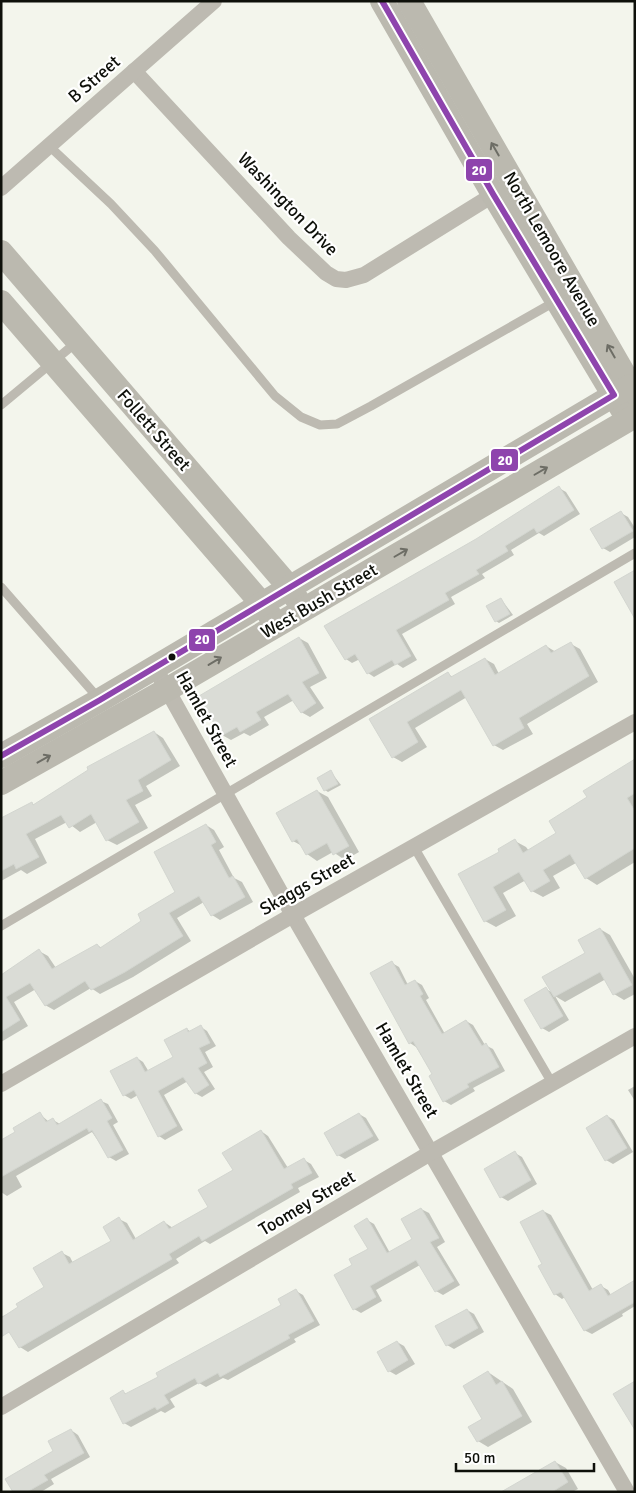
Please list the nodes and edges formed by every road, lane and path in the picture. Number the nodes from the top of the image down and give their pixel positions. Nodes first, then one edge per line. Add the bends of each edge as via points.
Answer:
1 (214, 1) edge
2 (382, 1) edge
3 (409, 1) edge
4 (134, 71) junction
5 (48, 145) junction
6 (514, 182) junction
7 (1, 188) edge
8 (493, 194) junction
9 (1, 252) edge
10 (566, 294) junction
11 (1, 302) edge
12 (78, 341) junction
13 (52, 361) junction
14 (629, 390) edge
15 (1, 406) edge
16 (633, 420) edge
17 (635, 553) edge
18 (1, 587) edge
19 (290, 588) junction
20 (262, 604) junction
21 (304, 610) junction
22 (276, 625) junction
23 (155, 668) junction
24 (168, 689) junction
25 (100, 700) junction
26 (635, 722) edge
27 (1, 756) edge
28 (1, 783) edge
29 (226, 793) junction
30 (414, 847) junction
31 (293, 916) junction
32 (1, 926) edge
33 (635, 1036) edge
34 (1, 1084) edge
35 (552, 1084) junction
36 (432, 1152) junction
37 (1, 1407) edge
38 (627, 1492) edge

1 - 4 street, B Street
2 - 8 main road, North Lemoore Avenue
6 -> 3 main road, North Lemoore Avenue
4 - 5 street, B Street
4 - 8 street, Washington Drive via 289,238 336,279 346,280 364,274
5 - 7 street, B Street
5 - 10 lane via 155,251 275,396 300,417 320,425 336,424 371,406
6 - 8 street, Washington Drive
6 - 10 main road, North Lemoore Avenue
8 - 10 main road, North Lemoore Avenue
9 - 12 main road, Follett Street
10 - 14 main road, North Lemoore Avenue
11 - 13 main road, Follett Street
12 - 13 lane
12 - 19 main road, Follett Street
13 - 15 lane
13 - 20 main road, Follett Street
14 - 16 main road, North Lemoore Avenue
14 - 19 main road, West Bush Street
21 -> 16 main road, West Bush Street
17 - 29 lane
18 - 25 lane
19 - 20 main road, West Bush Street
19 - 21 main road, Follett Street
20 - 22 main road, Follett Street
20 - 23 main road, West Bush Street
21 - 22 main road, West Bush Street
24 -> 22 main road, West Bush Street
23 - 24 street, Hamlet Street
23 - 25 main road, West Bush Street
28 -> 24 main road, West Bush Street
24 - 29 street, Hamlet Street
25 - 27 main road, West Bush Street
26 - 30 street, Skaggs Street
29 - 31 street, Hamlet Street
29 - 32 lane
30 - 31 street, Skaggs Street
30 - 35 lane
31 - 34 street, Skaggs Street
31 - 36 street, Hamlet Street
33 - 35 street, Toomey Street
35 - 36 street, Toomey Street
36 - 37 street, Toomey Street
36 - 38 street, Hamlet Street

